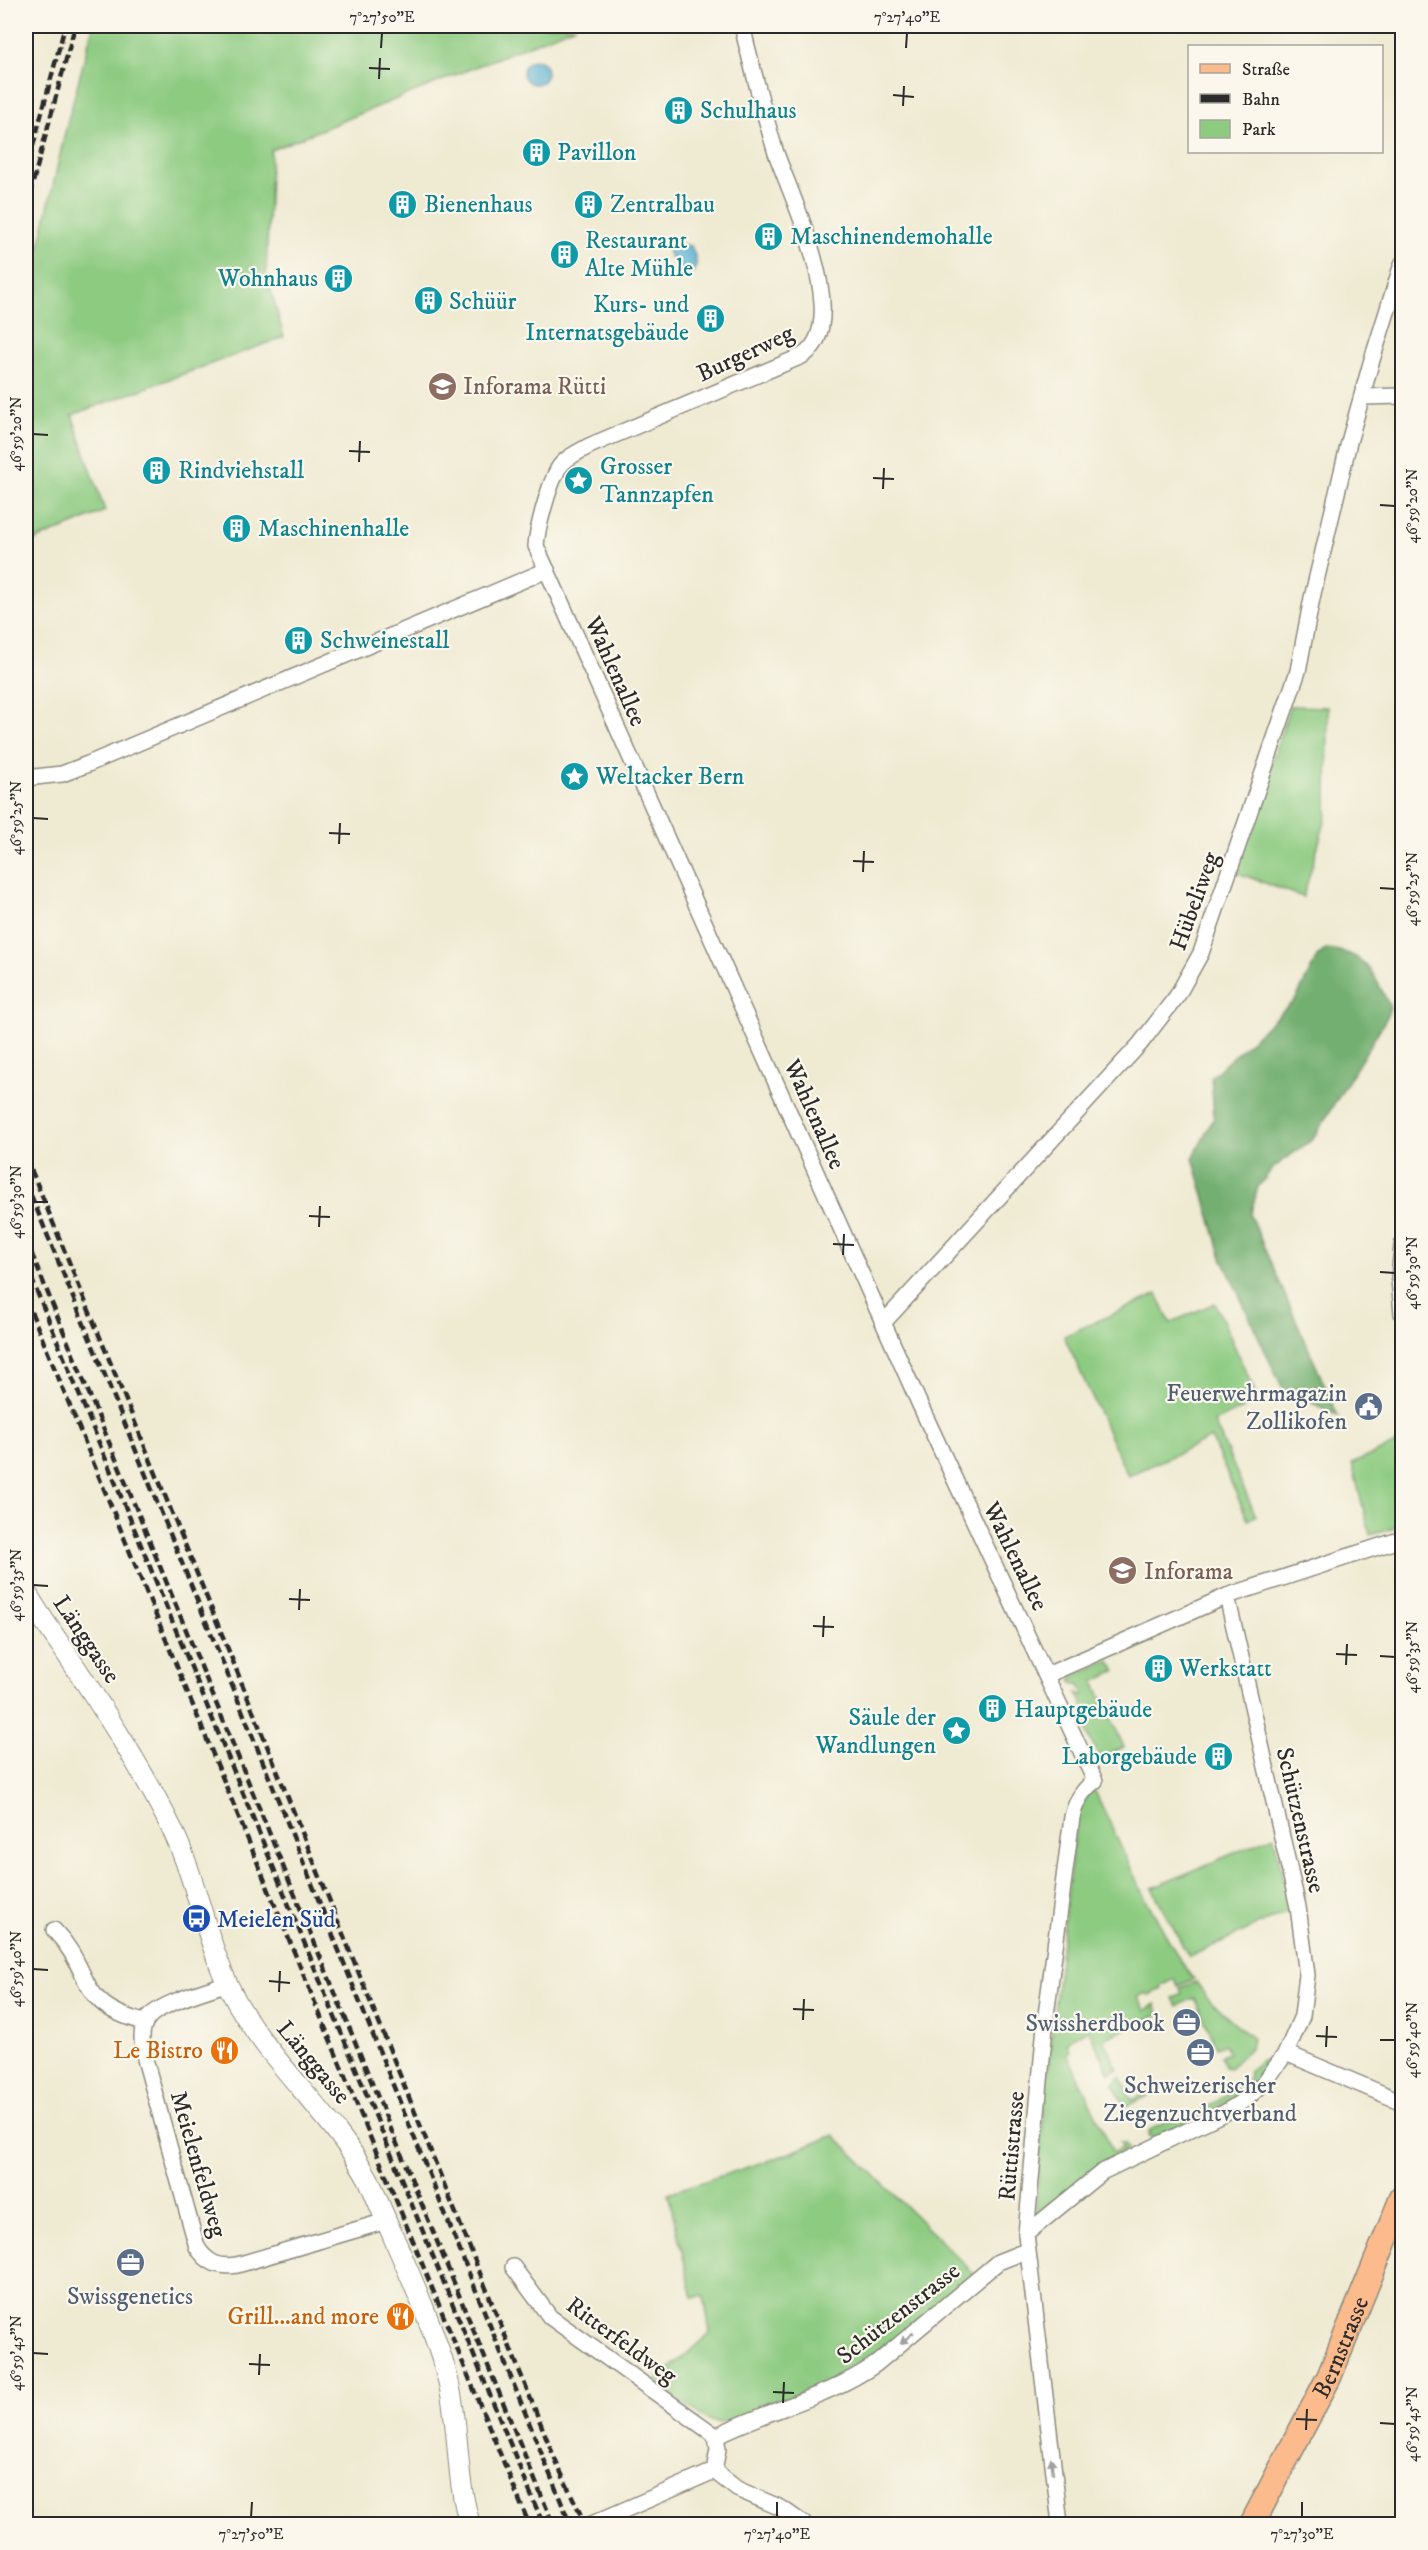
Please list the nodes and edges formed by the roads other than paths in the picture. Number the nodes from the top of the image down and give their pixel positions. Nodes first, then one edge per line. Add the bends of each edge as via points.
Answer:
1 (742, 26) edge
2 (1402, 264) edge
3 (1402, 396) edge
4 (1362, 397) junction
5 (547, 570) junction
6 (26, 778) edge
7 (1402, 1245) edge
8 (1402, 1314) edge
9 (884, 1322) junction
10 (1402, 1539) edge
11 (26, 1592) edge
12 (1227, 1596) junction
13 (1047, 1675) junction
14 (1095, 1781) joint
15 (54, 1930) dead end
16 (228, 1983) junction
17 (145, 2022) junction
18 (1286, 2053) junction
19 (1402, 2102) edge
20 (1402, 2198) edge
21 (386, 2222) junction
22 (1026, 2234) junction
23 (1026, 2251) junction
24 (513, 2266) dead end
25 (716, 2436) junction
26 (714, 2471) junction
27 (1257, 2523) edge
28 (470, 2524) edge
29 (592, 2524) edge
30 (804, 2524) edge
31 (1060, 2524) edge

1 - 5 street, Burgerweg via 776,152 816,267 822,305 816,340 802,356 589,446 564,462 538,533 536,546
2 - 4 street, Hübeliweg
3 - 4 street
4 - 9 street, Hübeliweg via 1298,671 1201,953 1177,996 1140,1044
5 - 6 street via 88,764 62,774
5 - 9 street, Wahlenallee
7 - 8 street
9 - 13 street, Wahlenallee
10 - 12 street
11 - 16 street, Länggasse via 122,1739 169,1822
12 - 13 street
12 - 18 street, Schützenstrasse via 1298,1907 1306,1958 1302,2016
13 - 14 street, Wahlenallee
14 - 22 street, Rüttistrasse via 1083,1791 1072,1817 1049,1992
15 - 17 street via 67,1946 93,1996 128,2018
16 - 17 street via 158,2009
16 - 21 street, Länggasse via 269,2052 354,2153
17 - 21 street, Meielenfeldweg via 145,2059 203,2257 225,2267 237,2265
18 - 19 street
18 - 22 street, Schützenstrasse via 1264,2083 1245,2099 1102,2172
20 - 27 main road, Bernstrasse via 1329,2377
21 - 28 street, Länggasse via 441,2355
22 - 23 street, Rüttistrasse
23 -> 25 street, Schützenstrasse via 998,2262 858,2376
31 -> 23 street, Rüttistrasse
24 - 25 street, Ritterfeldweg via 550,2317
25 - 26 street
26 - 29 street
26 - 30 street via 737,2489 781,2508

